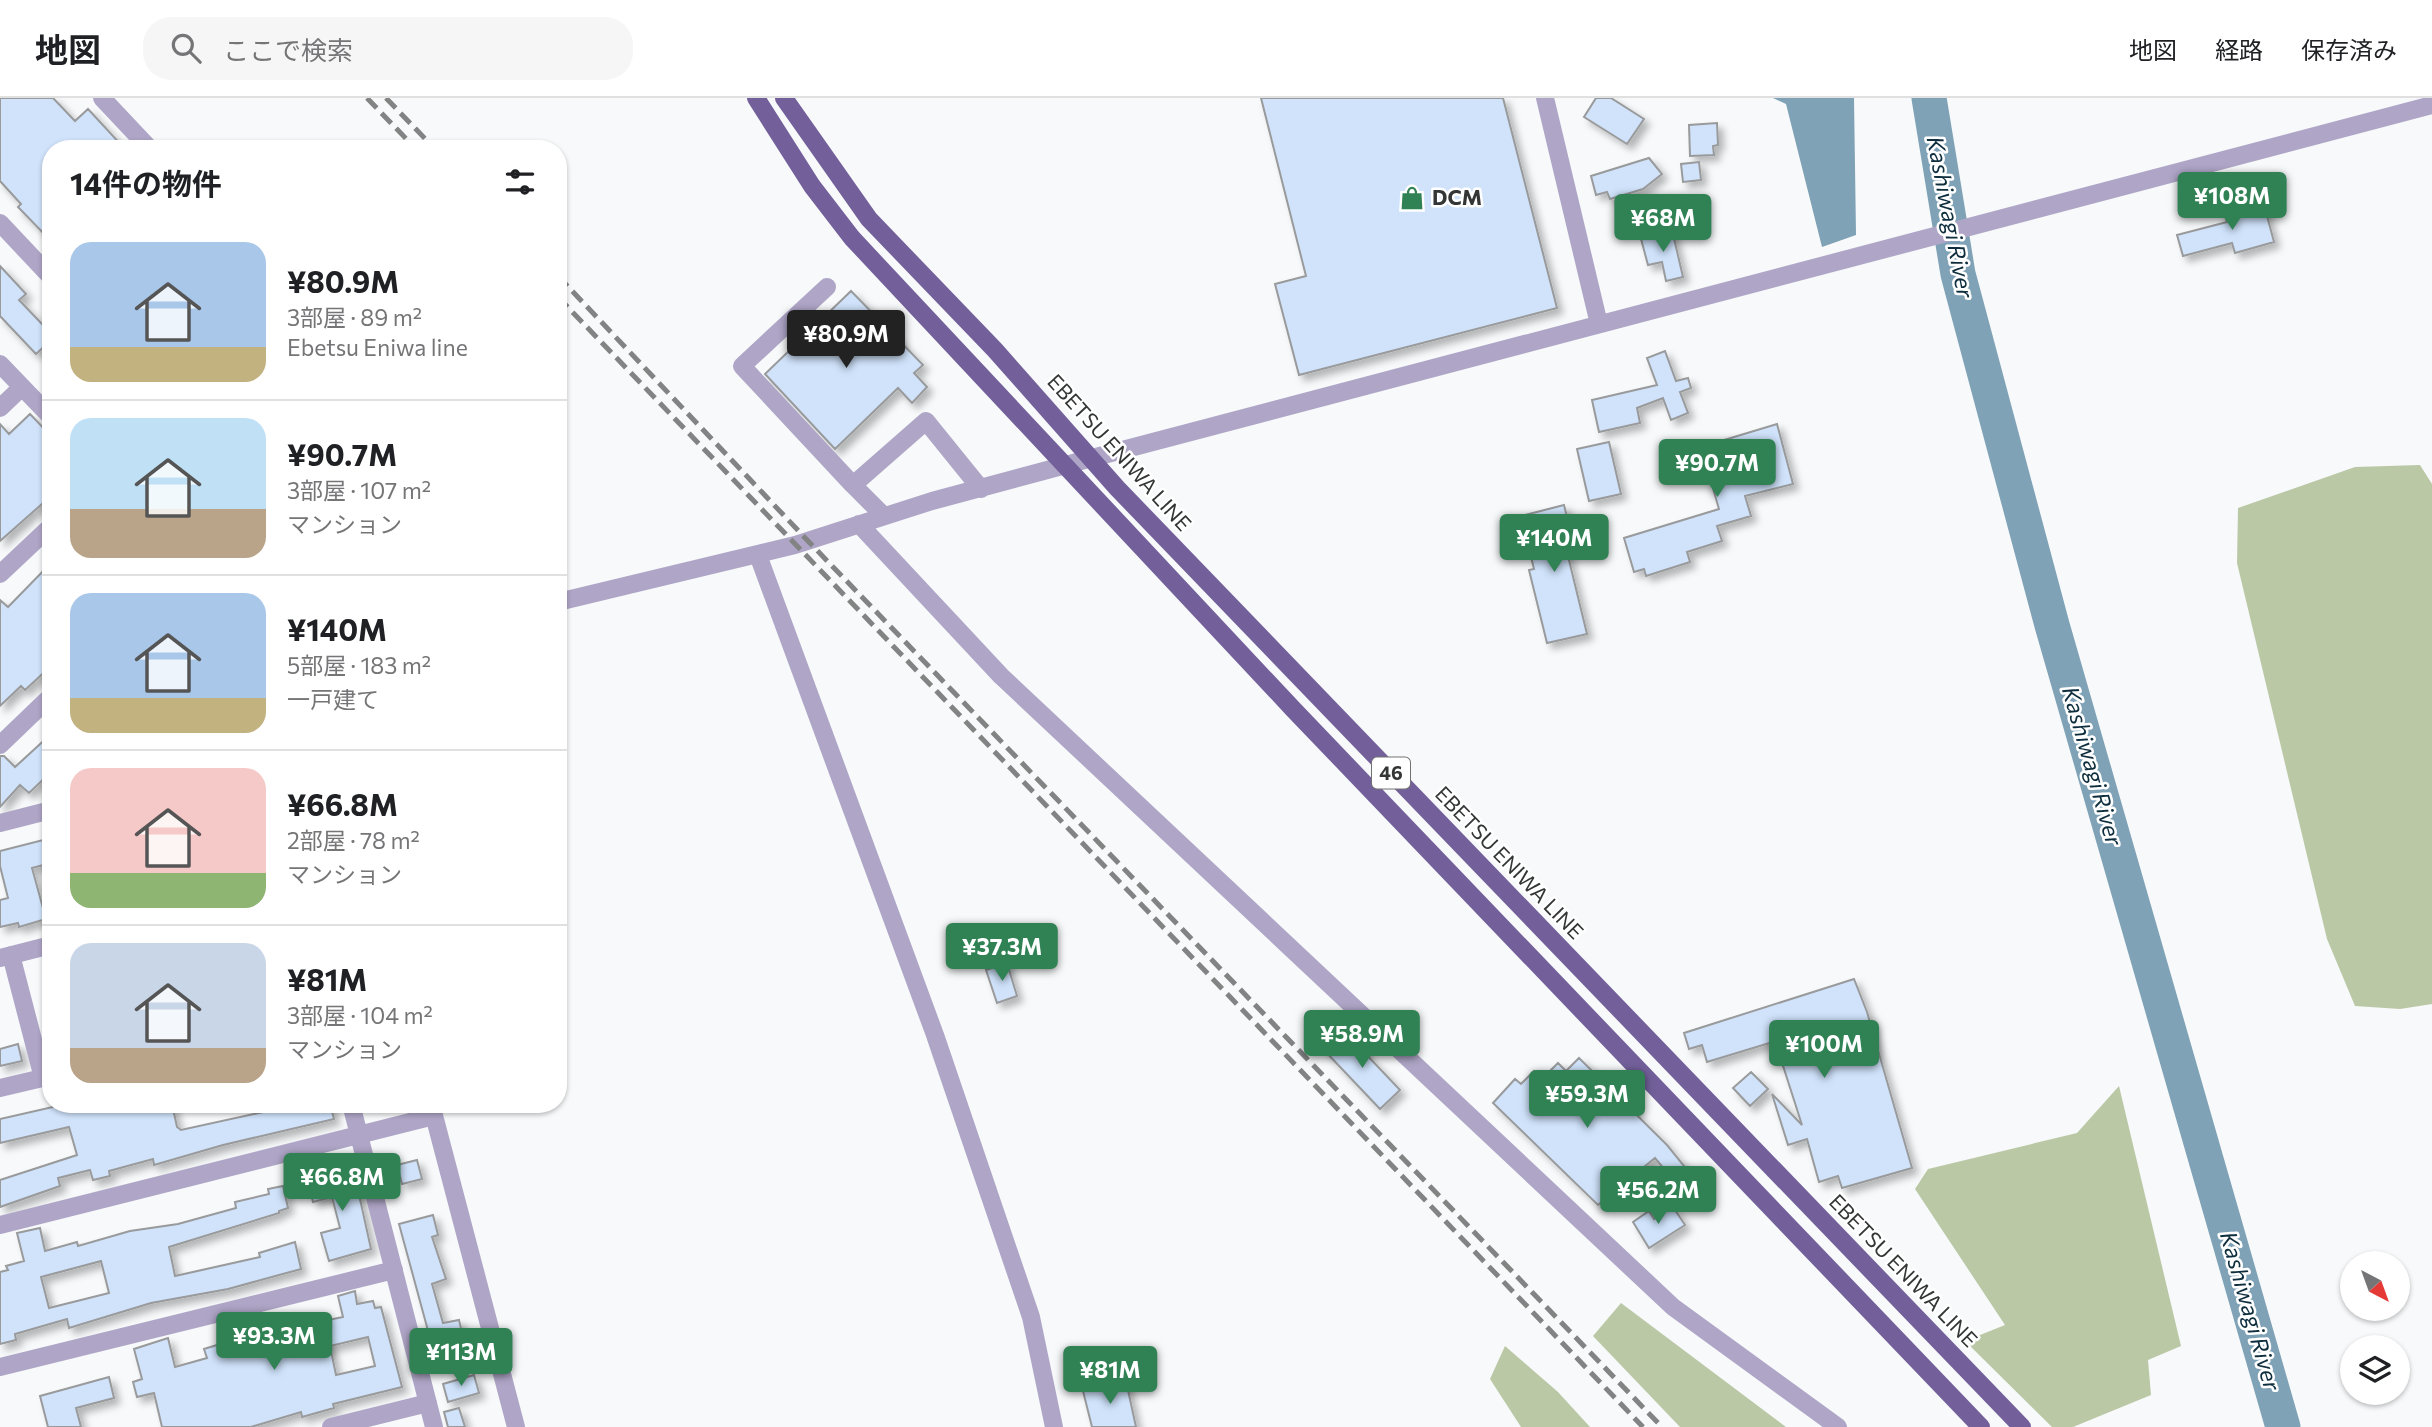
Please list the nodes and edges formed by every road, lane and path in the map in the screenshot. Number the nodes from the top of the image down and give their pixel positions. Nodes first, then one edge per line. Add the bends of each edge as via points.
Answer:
1 (102, 98) edge
2 (756, 98) edge
3 (784, 98) edge
4 (1545, 98) edge
5 (2432, 105) edge
6 (142, 140) edge
7 (0, 223) edge
8 (42, 267) edge
9 (827, 287) dead end
10 (1599, 324) junction
11 (0, 364) edge
12 (22, 387) junction
13 (0, 408) edge
14 (42, 408) edge
15 (1092, 458) junction
16 (1065, 465) junction
17 (853, 485) junction
18 (981, 489) junction
19 (884, 516) junction
20 (859, 524) junction
21 (42, 534) edge
22 (758, 555) junction
23 (0, 574) edge
24 (567, 600) edge
25 (42, 705) edge
26 (0, 745) edge
27 (42, 812) edge
28 (0, 823) edge
29 (42, 947) edge
30 (5, 957) edge
31 (42, 1063) edge
32 (42, 1078) edge
33 (0, 1088) edge
34 (354, 1113) edge
35 (424, 1113) edge
36 (434, 1113) edge
37 (360, 1135) junction
38 (0, 1225) edge
39 (394, 1270) junction
40 (0, 1367) edge
41 (428, 1403) junction
42 (331, 1427) edge
43 (434, 1427) edge
44 (516, 1427) edge
45 (1054, 1427) edge
46 (1838, 1427) edge
47 (1981, 1427) edge
48 (2022, 1427) edge

1 - 6 street
2 - 16 main road, 46 via 812,186 852,238
3 - 15 main road, EBETSU ENIWA LINE / 46 via 869,219
4 - 10 street
5 - 10 street
7 - 8 street
9 - 17 street via 742,366
10 - 15 street
11 - 12 street
12 - 13 street
12 - 14 street
15 - 16 street
15 - 48 main road, EBETSU ENIWA LINE / 46
16 - 18 street
16 - 47 main road, 46
17 - 18 street via 926,421
17 - 19 street
18 - 19 street
19 - 20 street
20 - 22 street
20 - 46 street via 1000,676 1672,1307
21 - 23 street
22 - 24 street
22 - 45 street via 935,1035 1031,1317
25 - 26 street
27 - 28 street
29 - 30 street
30 - 31 street
32 - 33 street
34 - 37 street
35 - 37 street
36 - 44 street
37 - 38 street
37 - 39 street
39 - 40 street
39 - 41 street
41 - 42 street
41 - 43 street

